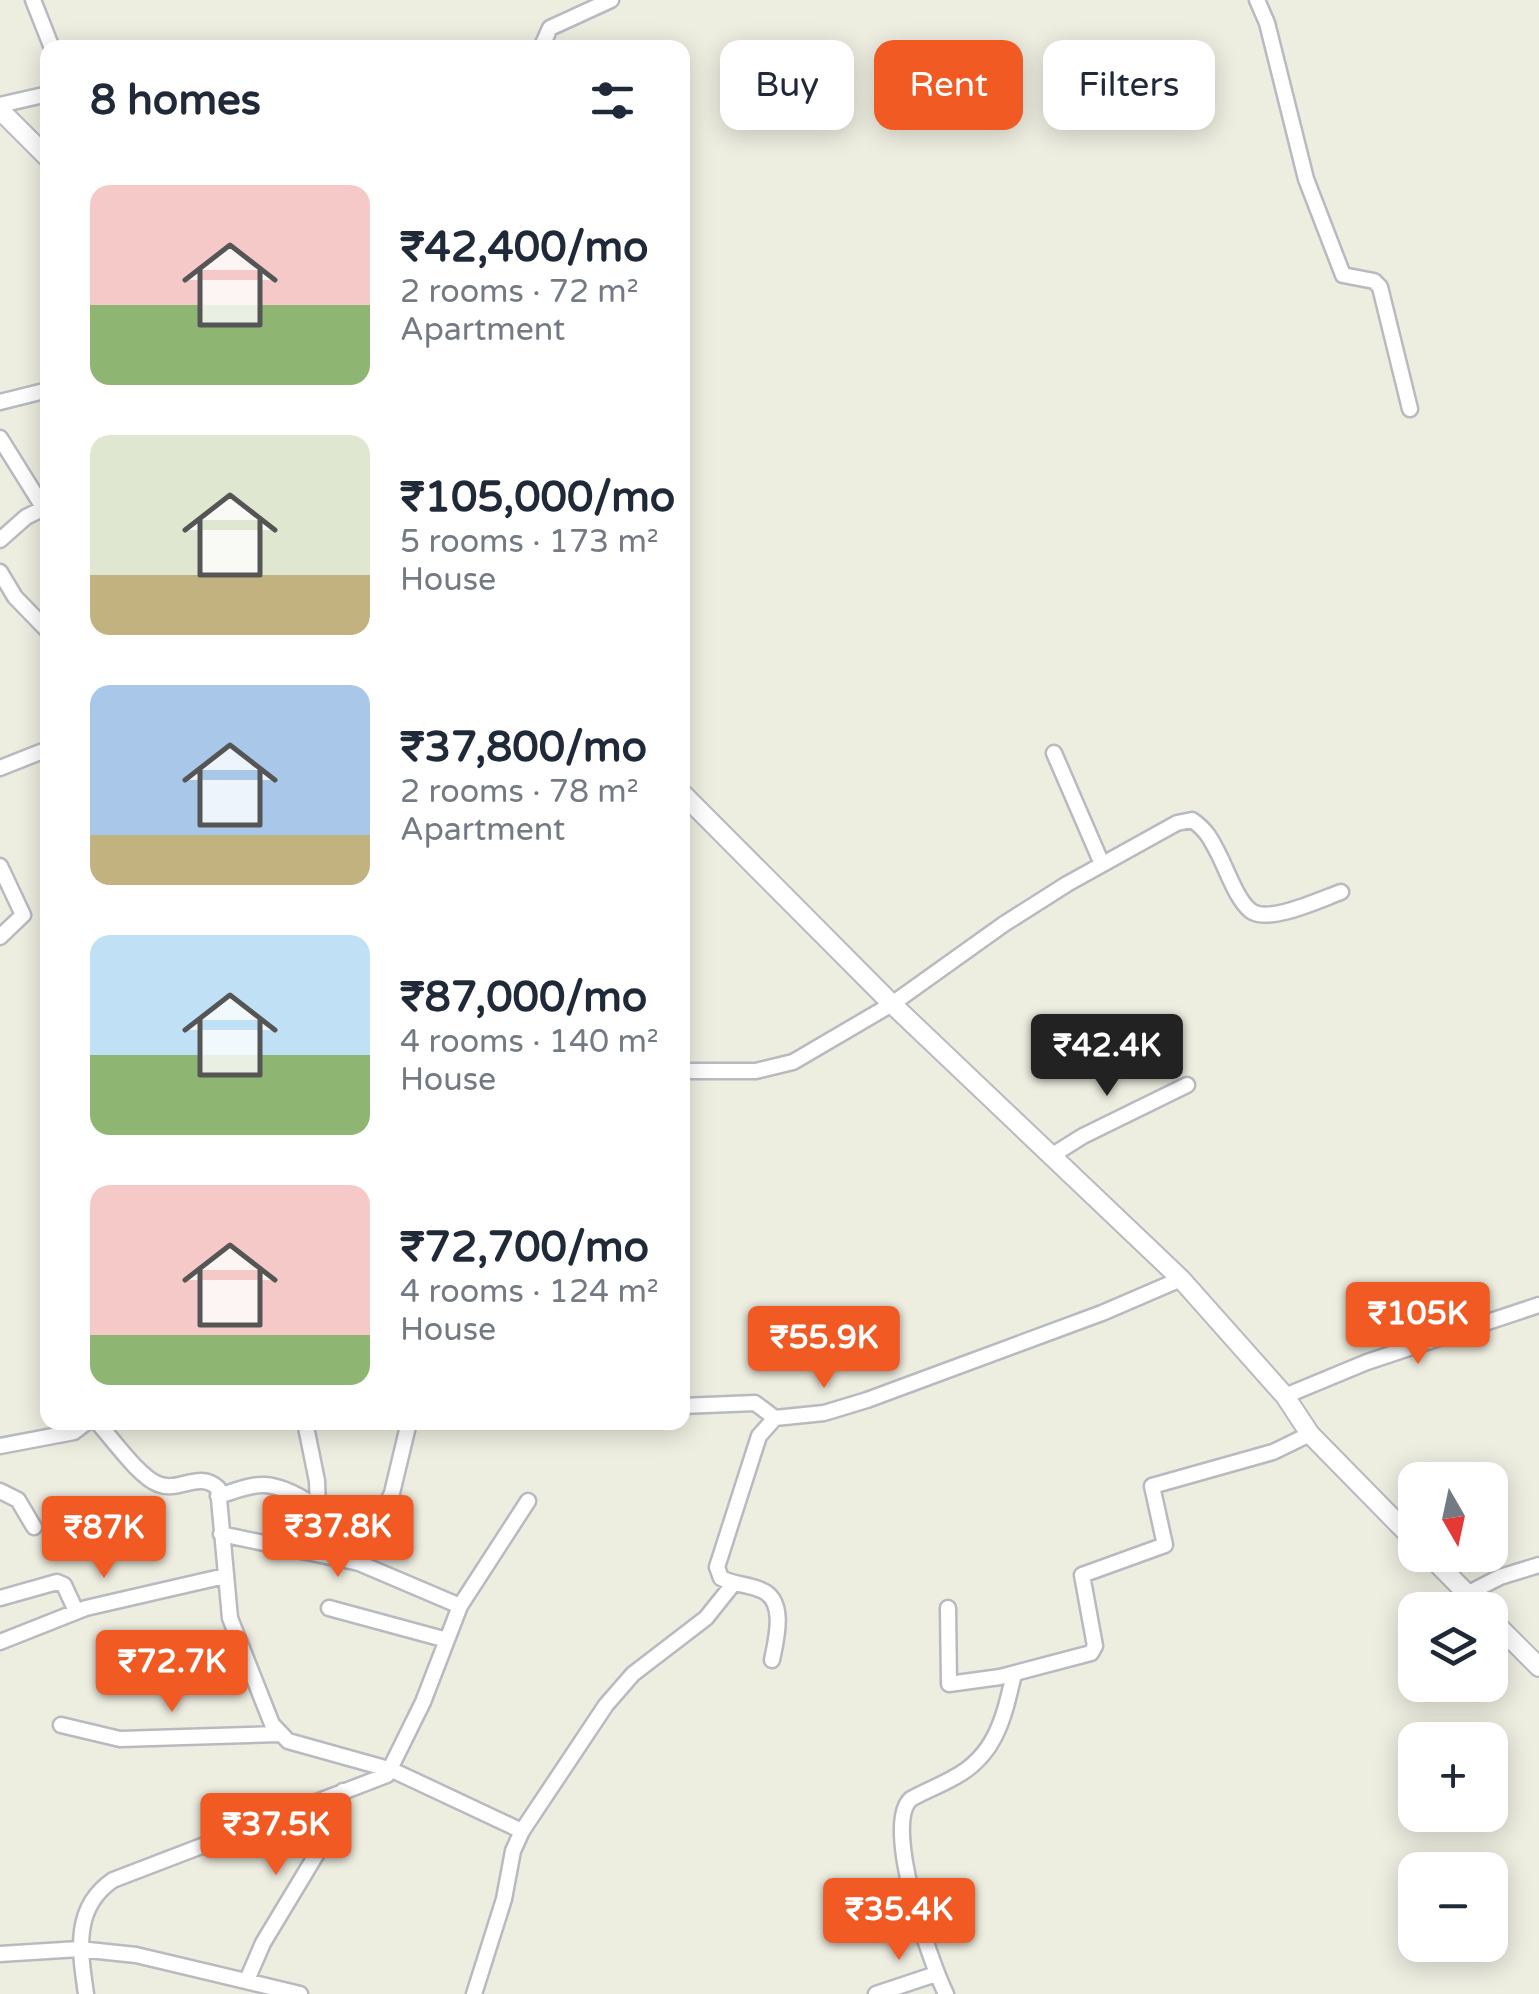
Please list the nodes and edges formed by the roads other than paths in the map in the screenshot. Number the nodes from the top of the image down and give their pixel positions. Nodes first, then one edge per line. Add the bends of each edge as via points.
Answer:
1 (34, 0) edge
2 (611, 0) edge
3 (1258, 0) edge
4 (49, 40) edge
5 (545, 40) edge
6 (40, 96) edge
7 (0, 107) edge
8 (40, 150) edge
9 (40, 392) edge
10 (0, 402) edge
11 (1410, 409) dead end
12 (0, 438) edge
13 (40, 499) edge
14 (40, 510) edge
15 (0, 540) edge
16 (0, 572) edge
17 (40, 622) edge
18 (40, 752) edge
19 (1054, 753) dead end
20 (0, 768) edge
21 (690, 801) edge
22 (1102, 864) junction
23 (0, 866) edge
24 (1341, 892) dead end
25 (0, 937) edge
26 (892, 1004) junction
27 (690, 1071) edge
28 (1187, 1085) dead end
29 (1052, 1156) junction
30 (1181, 1279) junction
31 (1539, 1306) edge
32 (1286, 1396) junction
33 (690, 1406) edge
34 (774, 1418) junction
35 (77, 1430) edge
36 (104, 1430) edge
37 (307, 1430) edge
38 (407, 1430) edge
39 (1310, 1434) junction
40 (0, 1446) edge
41 (0, 1490) edge
42 (218, 1496) junction
43 (528, 1501) dead end
44 (318, 1508) junction
45 (1398, 1524) edge
46 (34, 1527) dead end
47 (221, 1534) junction
48 (367, 1546) junction
49 (360, 1563) junction
50 (1539, 1565) edge
51 (1445, 1572) edge
52 (225, 1576) junction
53 (734, 1584) junction
54 (1465, 1592) edge
55 (1471, 1592) edge
56 (0, 1598) edge
57 (460, 1606) junction
58 (330, 1608) dead end
59 (948, 1608) dead end
60 (76, 1611) junction
61 (1508, 1636) edge
62 (447, 1640) junction
63 (0, 1642) edge
64 (772, 1660) dead end
65 (1539, 1668) edge
66 (1014, 1674) junction
67 (61, 1725) dead end
68 (279, 1734) junction
69 (392, 1770) junction
70 (343, 1792) junction
71 (522, 1831) junction
72 (79, 1949) junction
73 (0, 1954) edge
74 (936, 1974) junction
75 (248, 1980) junction
76 (86, 1994) edge
77 (300, 1994) edge
78 (474, 1994) edge
79 (876, 1994) edge
80 (946, 1994) edge

1 - 4 street
2 - 5 street via 550,28
3 - 11 street via 1306,179 1343,275 1380,286
6 - 7 street
7 - 8 street
9 - 10 street
12 - 13 street
14 - 15 street
16 - 17 street
18 - 20 street
19 - 22 street
21 - 26 street
22 - 24 street via 1192,820 1206,829 1253,913 1284,912
22 - 26 street
23 - 25 street via 23,915
26 - 27 street via 794,1062
26 - 29 street
28 - 29 street
29 - 30 street
30 - 32 street
30 - 34 street via 868,1400
31 - 32 street
32 - 39 street
33 - 34 street via 755,1402
34 - 53 street via 759,1436 717,1567
35 - 40 street
36 - 42 street via 154,1483 212,1482
37 - 44 street
38 - 48 street via 392,1493
39 - 45 street
39 - 66 street via 1274,1452 1152,1486 1165,1545 1081,1578 1094,1651
41 - 46 street via 18,1500
42 - 44 street via 268,1485
42 - 47 street
43 - 57 street
44 - 48 street
47 - 49 street
47 - 52 street
48 - 49 street
49 - 57 street
50 - 55 street
51 - 54 street
52 - 60 street
52 - 68 street via 239,1646
53 - 64 street via 765,1591 772,1600 778,1622
53 - 71 street via 706,1618 633,1674 606,1705
56 - 60 street via 57,1582
57 - 62 street
58 - 62 street
59 - 66 street via 949,1684
60 - 63 street
61 - 65 street
62 - 69 street
66 - 74 street via 989,1749 958,1776 911,1799 899,1821
67 - 68 street via 120,1739
68 - 69 street
69 - 70 street
69 - 71 street
70 - 72 street via 113,1880 82,1924
70 - 75 street via 322,1845
71 - 78 street
72 - 73 street
72 - 75 street
72 - 76 street
74 - 79 street
74 - 80 street
75 - 77 street

